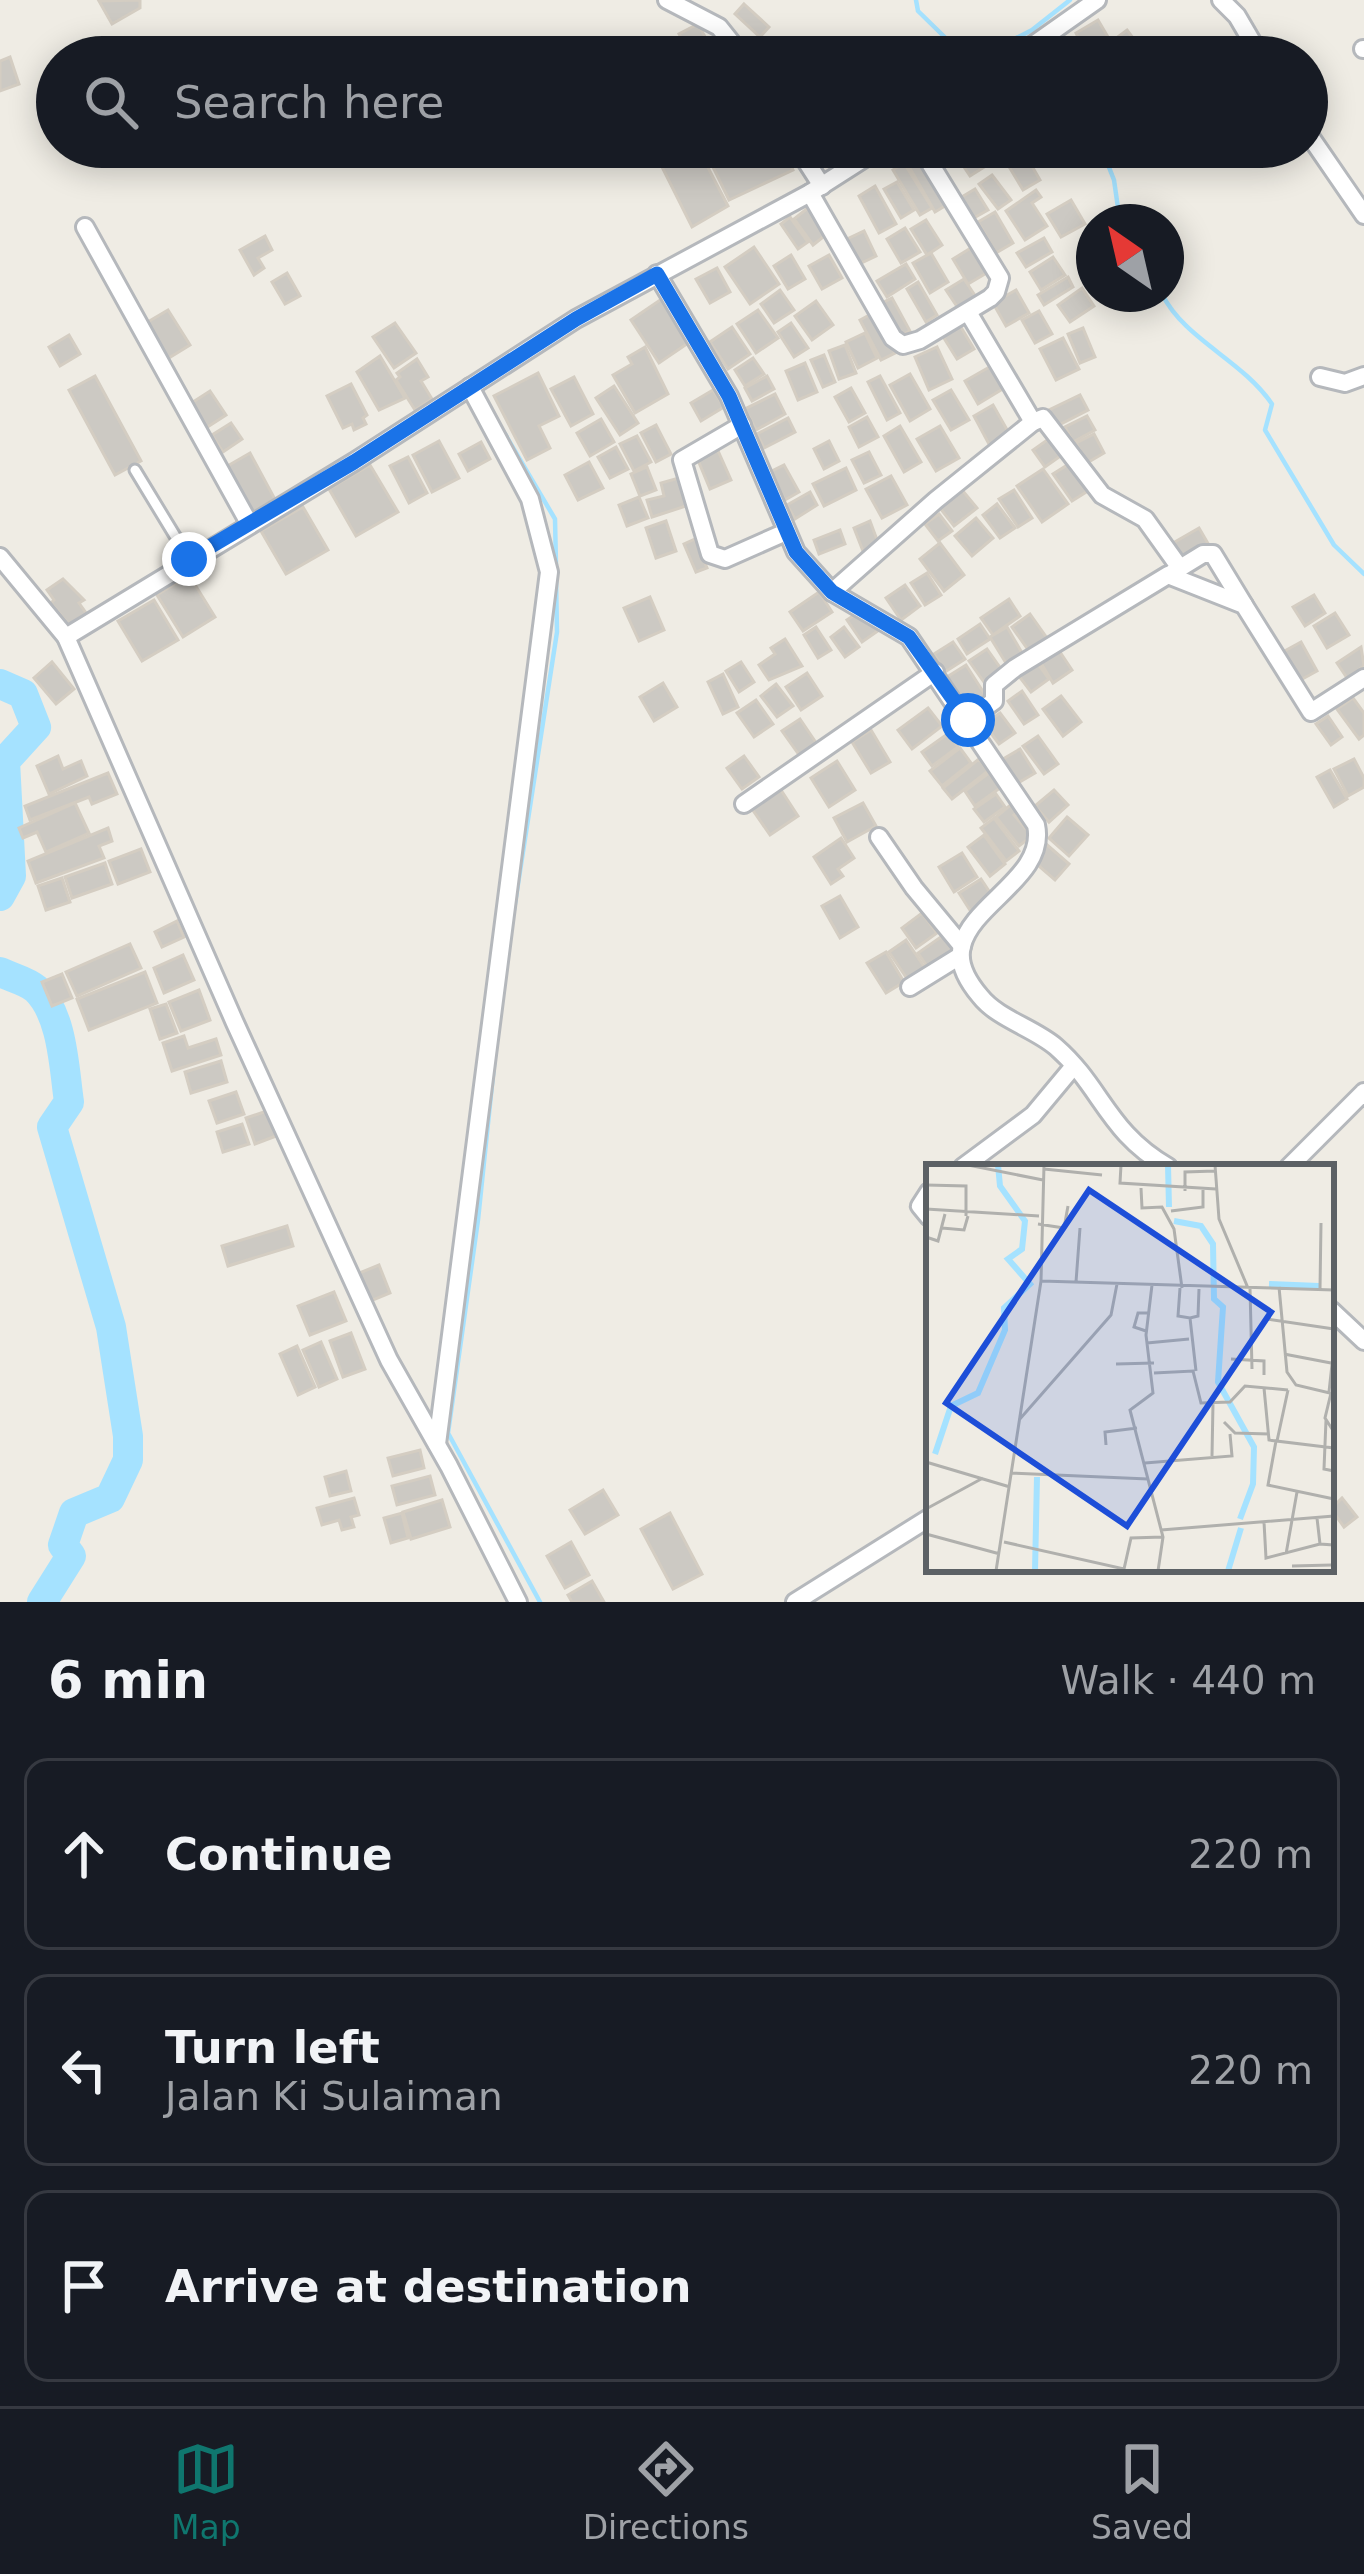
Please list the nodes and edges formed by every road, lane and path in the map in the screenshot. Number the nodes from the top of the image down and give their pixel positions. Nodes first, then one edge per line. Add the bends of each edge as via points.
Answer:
1 (668, 0) edge
2 (1097, 0) edge
3 (1221, 0) edge
4 (726, 36) edge
5 (1046, 36) edge
6 (1249, 36) edge
7 (1328, 163) edge
8 (807, 168) edge
9 (849, 168) edge
10 (933, 168) edge
11 (816, 189) junction
12 (1364, 215) edge
13 (85, 226) dead end
14 (657, 274) junction
15 (968, 312) junction
16 (1364, 376) edge
17 (1320, 377) dead end
18 (470, 387) junction
19 (1033, 422) junction
20 (742, 425) junction
21 (135, 470) dead end
22 (249, 523) junction
23 (786, 532) junction
24 (0, 557) edge
25 (189, 559) junction
26 (1174, 572) junction
27 (832, 592) junction
28 (1244, 605) junction
29 (66, 637) junction
30 (935, 672) junction
31 (1364, 678) edge
32 (968, 720) junction
33 (744, 804) dead end
34 (879, 837) dead end
35 (961, 951) junction
36 (910, 987) dead end
37 (1073, 1067) junction
38 (1364, 1092) edge
39 (967, 1164) edge
40 (1164, 1164) edge
41 (1292, 1164) edge
42 (1334, 1313) edge
43 (1364, 1341) edge
44 (437, 1444) junction
45 (926, 1520) edge
46 (518, 1602) edge
47 (795, 1602) edge

1 - 4 street
2 - 5 street
3 - 6 street
7 - 12 street
8 - 11 street
9 - 11 street
10 - 15 street via 999,273 996,292
11 - 14 street
11 - 15 street via 866,297 900,344
13 - 22 street
14 - 18 street
14 - 20 street
15 - 19 street
16 - 17 street
18 - 22 street
18 - 44 street via 530,499 549,572
19 - 26 street via 1045,420 1102,495 1145,519
19 - 27 street
20 - 23 street
20 - 23 street via 682,460 710,554 725,559
21 - 25 lane
22 - 25 street
23 - 27 street
24 - 29 street
25 - 29 street
26 - 28 street
26 - 28 street via 1214,554
26 - 32 street via 1015,668 994,685 994,701
27 - 30 street via 902,631
28 - 31 street via 1312,712
29 - 44 street via 389,1360
30 - 32 street
30 - 33 street
32 - 35 street via 1038,839
34 - 35 street
35 - 36 street
35 - 37 street via 967,977 989,1006
37 - 39 street via 1033,1115
37 - 40 street via 1124,1135
38 - 41 street
42 - 43 street
44 - 46 street
45 - 47 street

